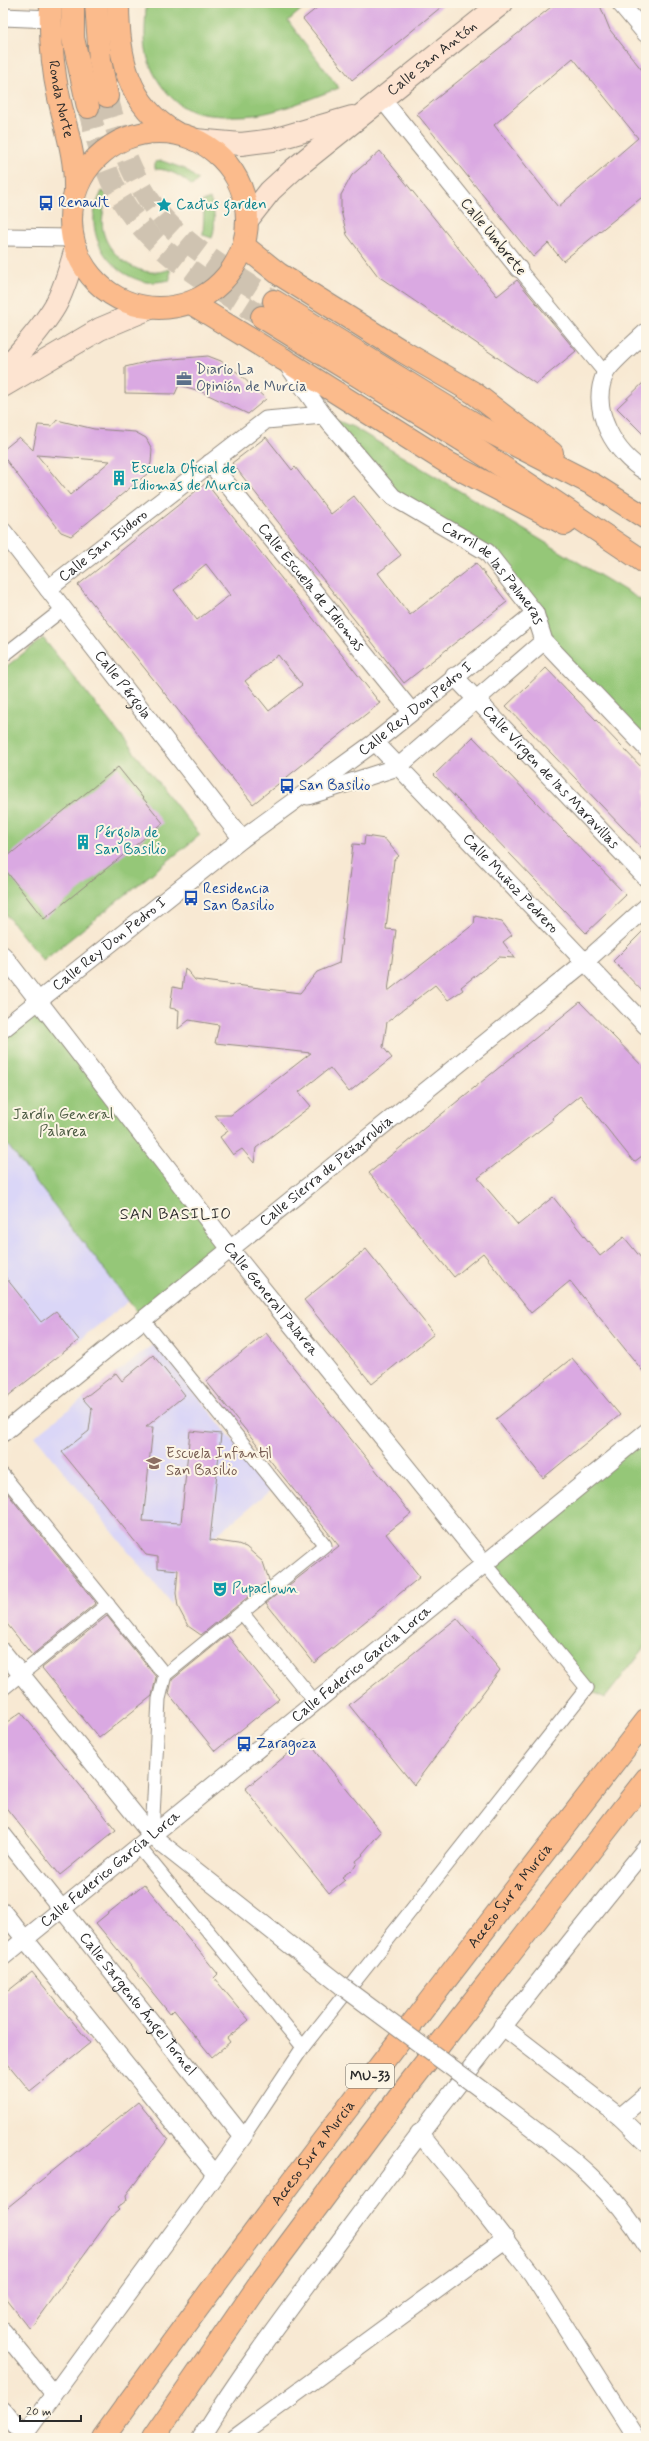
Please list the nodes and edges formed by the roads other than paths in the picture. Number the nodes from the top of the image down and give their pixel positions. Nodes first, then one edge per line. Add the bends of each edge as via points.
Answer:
1 (72, 3) edge
2 (96, 3) edge
3 (118, 3) edge
4 (502, 3) edge
5 (620, 3) edge
6 (51, 11) edge
7 (3, 17) edge
8 (646, 34) edge
9 (107, 96) tunnel mouth
10 (382, 99) junction
11 (88, 107) tunnel mouth
12 (363, 114) junction
13 (186, 137) junction
14 (75, 194) junction
15 (248, 219) junction
16 (3, 237) edge
17 (74, 243) junction
18 (244, 246) junction
19 (519, 269) joint
20 (191, 303) junction
21 (150, 308) junction
22 (646, 332) edge
23 (283, 359) junction
24 (4, 373) edge
25 (606, 373) junction
26 (323, 415) junction
27 (210, 463) junction
28 (646, 472) edge
29 (594, 485) junction
30 (646, 518) edge
31 (3, 531) edge
32 (646, 564) edge
33 (48, 590) junction
34 (63, 609) junction
35 (535, 613) junction
36 (544, 641) junction
37 (3, 656) edge
38 (454, 676) junction
39 (476, 700) junction
40 (411, 711) junction
41 (375, 742) junction
42 (646, 748) edge
43 (398, 766) junction
44 (292, 801) junction
45 (242, 839) junction
46 (646, 878) edge
47 (646, 907) edge
48 (3, 955) edge
49 (585, 962) junction
50 (39, 1000) junction
51 (646, 1026) edge
52 (3, 1029) edge
53 (231, 1250) junction
54 (144, 1321) junction
55 (646, 1432) edge
56 (3, 1433) edge
57 (3, 1475) edge
58 (484, 1563) junction
59 (108, 1604) junction
60 (242, 1613) junction
61 (3, 1652) edge
62 (21, 1674) junction
63 (165, 1675) junction
64 (3, 1689) edge
65 (316, 1703) junction
66 (646, 1721) edge
67 (646, 1779) edge
68 (646, 1794) edge
69 (3, 1835) edge
70 (152, 1836) junction
71 (139, 1847) junction
72 (646, 1848) edge
73 (63, 1908) junction
74 (3, 1912) edge
75 (538, 1916) junction
76 (25, 1939) junction
77 (3, 1957) edge
78 (502, 2026) junction
79 (302, 2047) junction
80 (646, 2095) edge
81 (620, 2117) junction
82 (419, 2133) junction
83 (243, 2137) junction
84 (646, 2142) edge
85 (215, 2174) junction
86 (506, 2239) junction
87 (646, 2245) edge
88 (3, 2331) edge
89 (54, 2394) junction
90 (3, 2410) edge
91 (23, 2437) edge
92 (103, 2438) edge
93 (153, 2438) edge
94 (201, 2438) edge
95 (235, 2438) edge
96 (636, 2438) edge

1 - 11 main road via 73,38
2 - 9 main road via 99,54
3 - 13 main road via 121,51 139,100 152,116
4 - 10 main road, Calle San Antón
5 - 8 street
6 - 7 street
6 - 14 main road, Ronda Norte via 59,96 72,147
10 - 12 main road, Calle San Antón
10 - 19 street, Calle Umbrete
12 - 13 main road, Calle San Antón via 273,140 241,144
12 - 15 main road, Calle San Antón via 270,191
13 - 14 main road via 148,133 121,141 97,157 80,181
13 - 15 main road via 208,147 229,166 243,191
14 - 17 main road via 72,218
15 - 18 main road
16 - 17 street
17 - 21 main road via 89,273 110,293 136,306
17 - 24 main road via 63,290 55,306
18 - 20 main road via 224,281
18 - 29 main road via 279,274 474,393
19 - 25 street, Calle Umbrete
20 - 21 main road via 170,308
20 - 23 main road
21 - 24 main road
22 - 25 street
23 - 26 street, Carril de las Palmeras
23 - 32 main road via 448,463
25 - 28 street via 600,392 604,418 611,439 633,465
26 - 27 street, Calle San Isidoro via 266,420
26 - 35 street, Carril de las Palmeras via 393,497 487,552
27 - 33 street, Calle San Isidoro
27 - 40 street, Calle Escuela de Idiomas
29 - 30 main road
29 - 32 main road via 478,426 268,309
31 - 33 street, Calle Pérgola
33 - 34 street, Calle Pérgola
34 - 37 street
34 - 45 street, Calle Pérgola
35 - 36 street, Carril de las Palmeras
35 - 38 street, Calle Rey Don Pedro I
36 - 39 street, Calle Rey Don Pedro I
36 - 42 street, Carril de las Palmeras
38 - 39 street, Calle Virgen de las Maravillas
38 - 40 street, Calle Rey Don Pedro I
39 - 43 street, Calle Rey Don Pedro I
39 - 46 street, Calle Virgen de las Maravillas
40 - 41 street, Calle Rey Don Pedro I
41 - 43 street, Calle Muñoz Pedrero
41 - 44 street, Calle Rey Don Pedro I
43 - 44 street, Calle Rey Don Pedro I
43 - 49 street, Calle Muñoz Pedrero
44 - 45 street, Calle Rey Don Pedro I
45 - 50 street, Calle Rey Don Pedro I
47 - 49 street, Calle Sierra de Peñarrubia
48 - 50 street, Calle General Palarea
49 - 51 street, Calle Muñoz Pedrero
49 - 53 street, Calle Sierra de Peñarrubia
50 - 52 street, Calle Rey Don Pedro I
50 - 53 street, Calle General Palarea
53 - 54 street, Calle Sierra de Peñarrubia
53 - 58 street, Calle General Palarea
54 - 56 street, Calle Sierra de Peñarrubia
54 - 60 street via 325,1545
55 - 58 street, Calle Federico García Lorca
57 - 59 street
58 - 65 street, Calle Federico García Lorca
58 - 79 street via 587,1688
59 - 62 street
59 - 63 street
60 - 63 street
60 - 65 street
61 - 62 street
62 - 64 street
62 - 70 street
63 - 70 street via 159,1700
65 - 70 street, Calle Federico García Lorca
66 - 92 main road, Acceso Sur a Murcia / MU-33 via 382,2061 235,2256
67 - 75 main road, MU-33
68 - 75 main road
69 - 73 street, Calle Sargento Ángel Tornel
70 - 71 street, Calle Federico García Lorca
70 - 87 street, bridge via 343,1986 563,2151 610,2193 630,2218
71 - 73 street, Calle Federico García Lorca
71 - 79 street
72 - 78 street
73 - 76 street, Calle Federico García Lorca
73 - 83 street, Calle Sargento Ángel Tornel
74 - 76 street
75 - 93 main road, MU-33 via 263,2279
76 - 77 street, Calle Federico García Lorca
76 - 85 street
78 - 81 street
78 - 82 street
79 - 83 street
80 - 81 street
81 - 84 street
82 - 86 street
82 - 94 street via 232,2387
83 - 85 street
85 - 89 street
86 - 95 street
86 - 96 street via 532,2274
88 - 89 street
89 - 91 street
90 - 91 street

